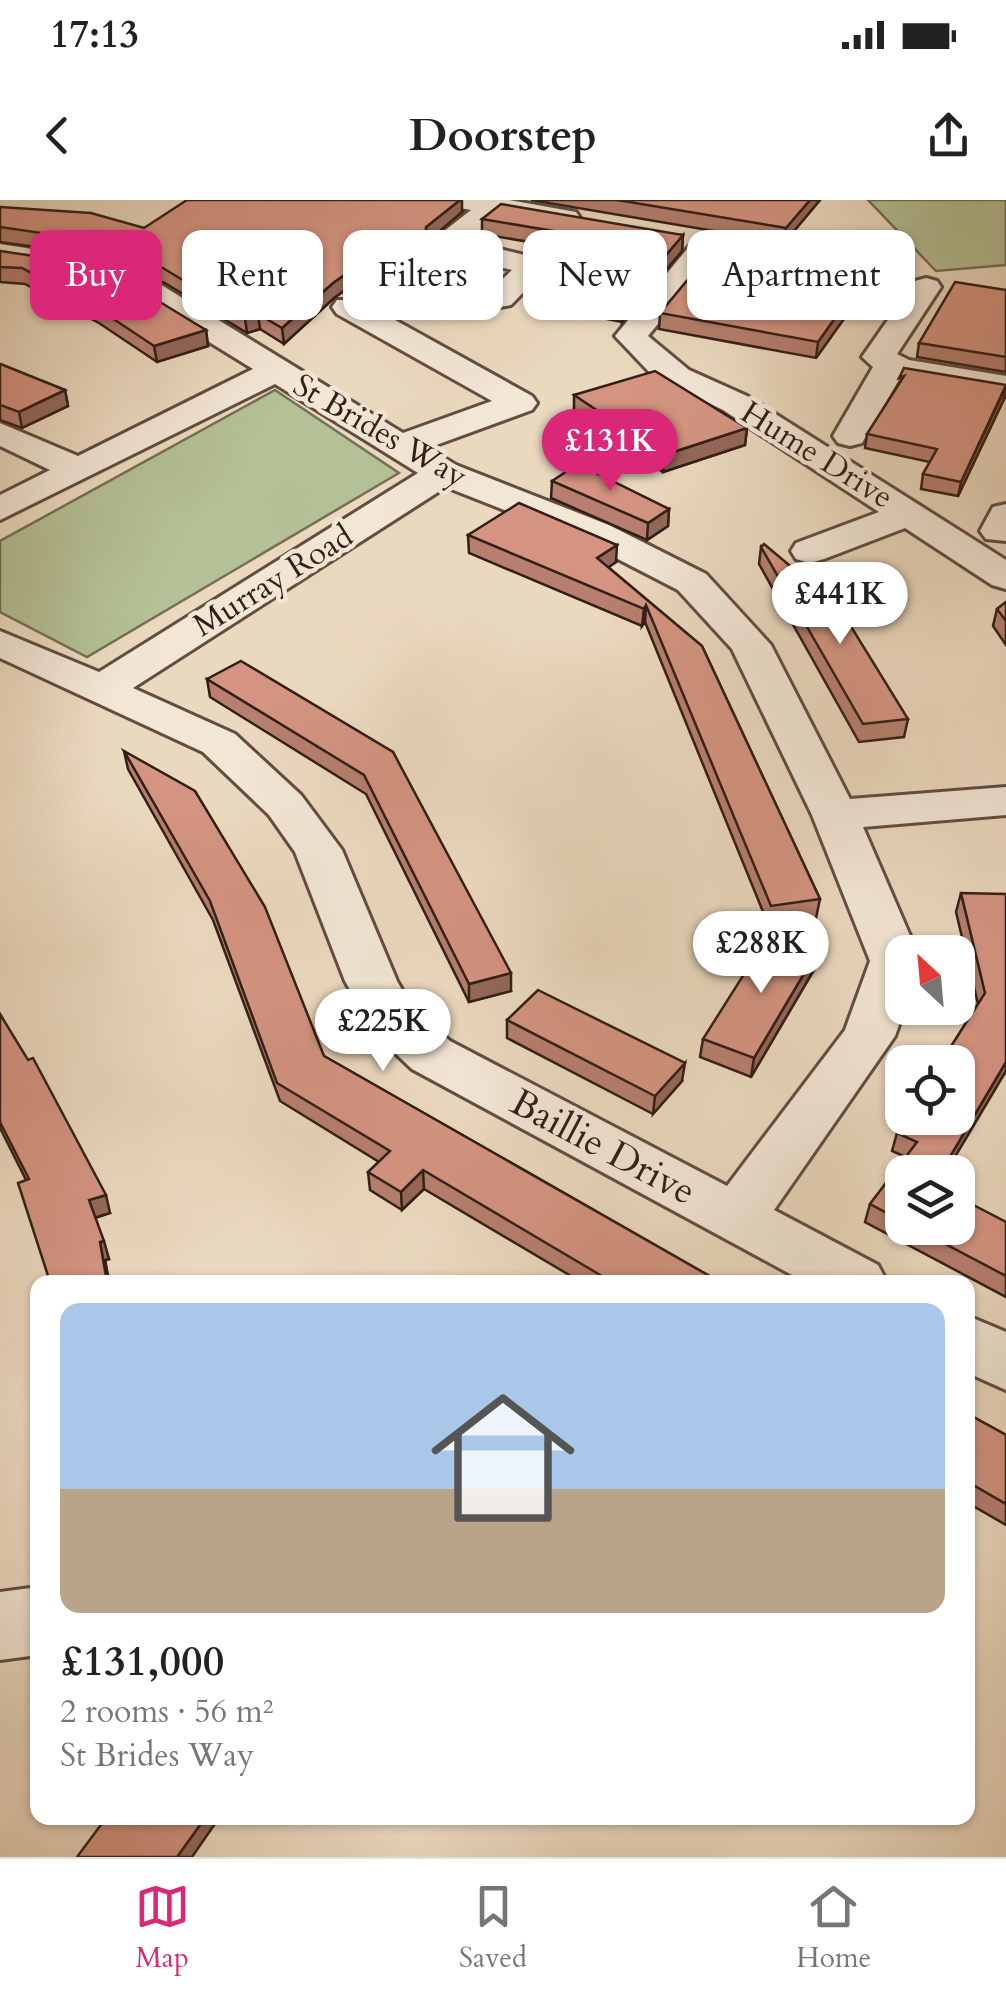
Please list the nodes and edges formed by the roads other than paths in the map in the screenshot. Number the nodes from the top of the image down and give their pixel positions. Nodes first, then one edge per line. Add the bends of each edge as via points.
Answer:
1 (460, 200) edge
2 (494, 206) junction
3 (586, 222) edge
4 (463, 230) edge
5 (0, 253) edge
6 (687, 253) edge
7 (371, 320) edge
8 (903, 320) edge
9 (892, 364) junction
10 (275, 371) junction
11 (1006, 386) edge
12 (0, 433) edge
13 (850, 436) dead end
14 (401, 446) junction
15 (76, 468) junction
16 (443, 473) junction
17 (0, 509) edge
18 (911, 513) junction
19 (810, 551) dead end
20 (1006, 577) edge
21 (0, 642) edge
22 (102, 689) junction
23 (1006, 801) edge
24 (835, 815) junction
25 (736, 1218) junction
26 (844, 1275) edge
27 (975, 1346) edge
28 (1006, 1362) edge
29 (30, 1622) edge
30 (0, 1626) edge

1 - 2 street
2 - 3 street
2 - 4 street
5 - 10 street, St Brides Way via 93,266 152,293
6 - 18 street, Hume Drive via 631,336 648,358 735,403
7 - 14 street via 520,403
8 - 9 street via 878,357
9 - 11 street
9 - 13 street
10 - 14 street, St Brides Way
10 - 15 street
12 - 15 street
14 - 16 street, St Brides Way
15 - 17 street
16 - 22 street, Murray Road
16 - 24 street, St Brides Way via 596,533 692,582 750,645
18 - 19 street
18 - 20 street, Hume Drive
21 - 22 street
22 - 25 street, Baillie Drive via 219,742 285,805 318,850 394,1022 431,1055
23 - 24 street
24 - 25 street, St Brides Way via 896,962 869,1036
25 - 26 street, Baillie Drive
27 - 28 street
29 - 30 street

